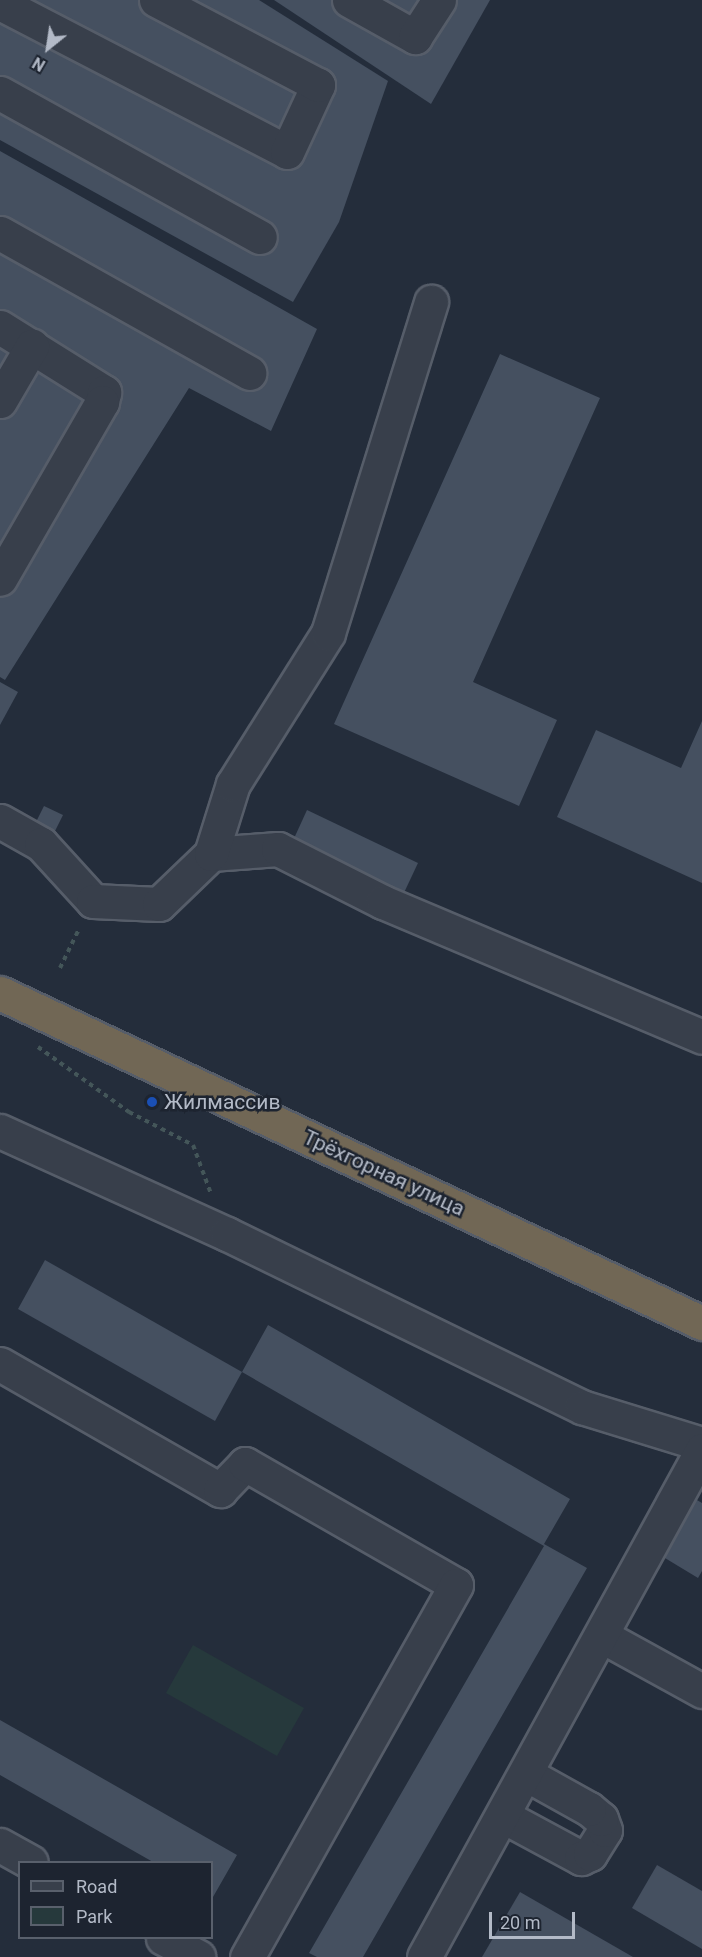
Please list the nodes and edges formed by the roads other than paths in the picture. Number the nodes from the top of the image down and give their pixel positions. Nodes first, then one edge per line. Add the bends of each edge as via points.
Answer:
1 (156, 0) edge
2 (349, 0) edge
3 (439, 0) edge
4 (0, 3) edge
5 (0, 93) edge
6 (0, 233) edge
7 (260, 237) dead end
8 (431, 302) dead end
9 (0, 327) edge
10 (32, 346) junction
11 (249, 373) dead end
12 (0, 401) edge
13 (0, 579) edge
14 (0, 821) edge
15 (211, 854) junction
16 (0, 993) edge
17 (702, 1037) edge
18 (0, 1131) edge
19 (702, 1323) edge
20 (0, 1364) edge
21 (702, 1444) edge
22 (702, 1450) edge
23 (602, 1636) junction
24 (702, 1690) edge
25 (526, 1774) junction
26 (503, 1816) junction
27 (0, 1845) edge
28 (28, 1861) edge
29 (166, 1939) edge
30 (198, 1957) edge
31 (248, 1957) edge
32 (424, 1957) edge

1 - 4 street via 318,85 287,152
2 - 3 street via 415,37
5 - 7 street
6 - 11 street
8 - 15 street via 328,633 233,784
9 - 10 street
10 - 12 street
10 - 13 street via 104,392 102,402
14 - 15 street via 41,844 93,901 159,904
15 - 17 street via 278,849 383,902
16 - 19 highway, Трёхгорная улица
18 - 21 street via 227,1234 582,1407
20 - 31 street via 220,1490 245,1464 456,1585
22 - 23 street
23 - 24 street
23 - 25 street
25 - 26 street
25 - 26 street via 589,1809 601,1819 605,1830 590,1854 581,1858
26 - 32 street
27 - 28 street
29 - 30 street

